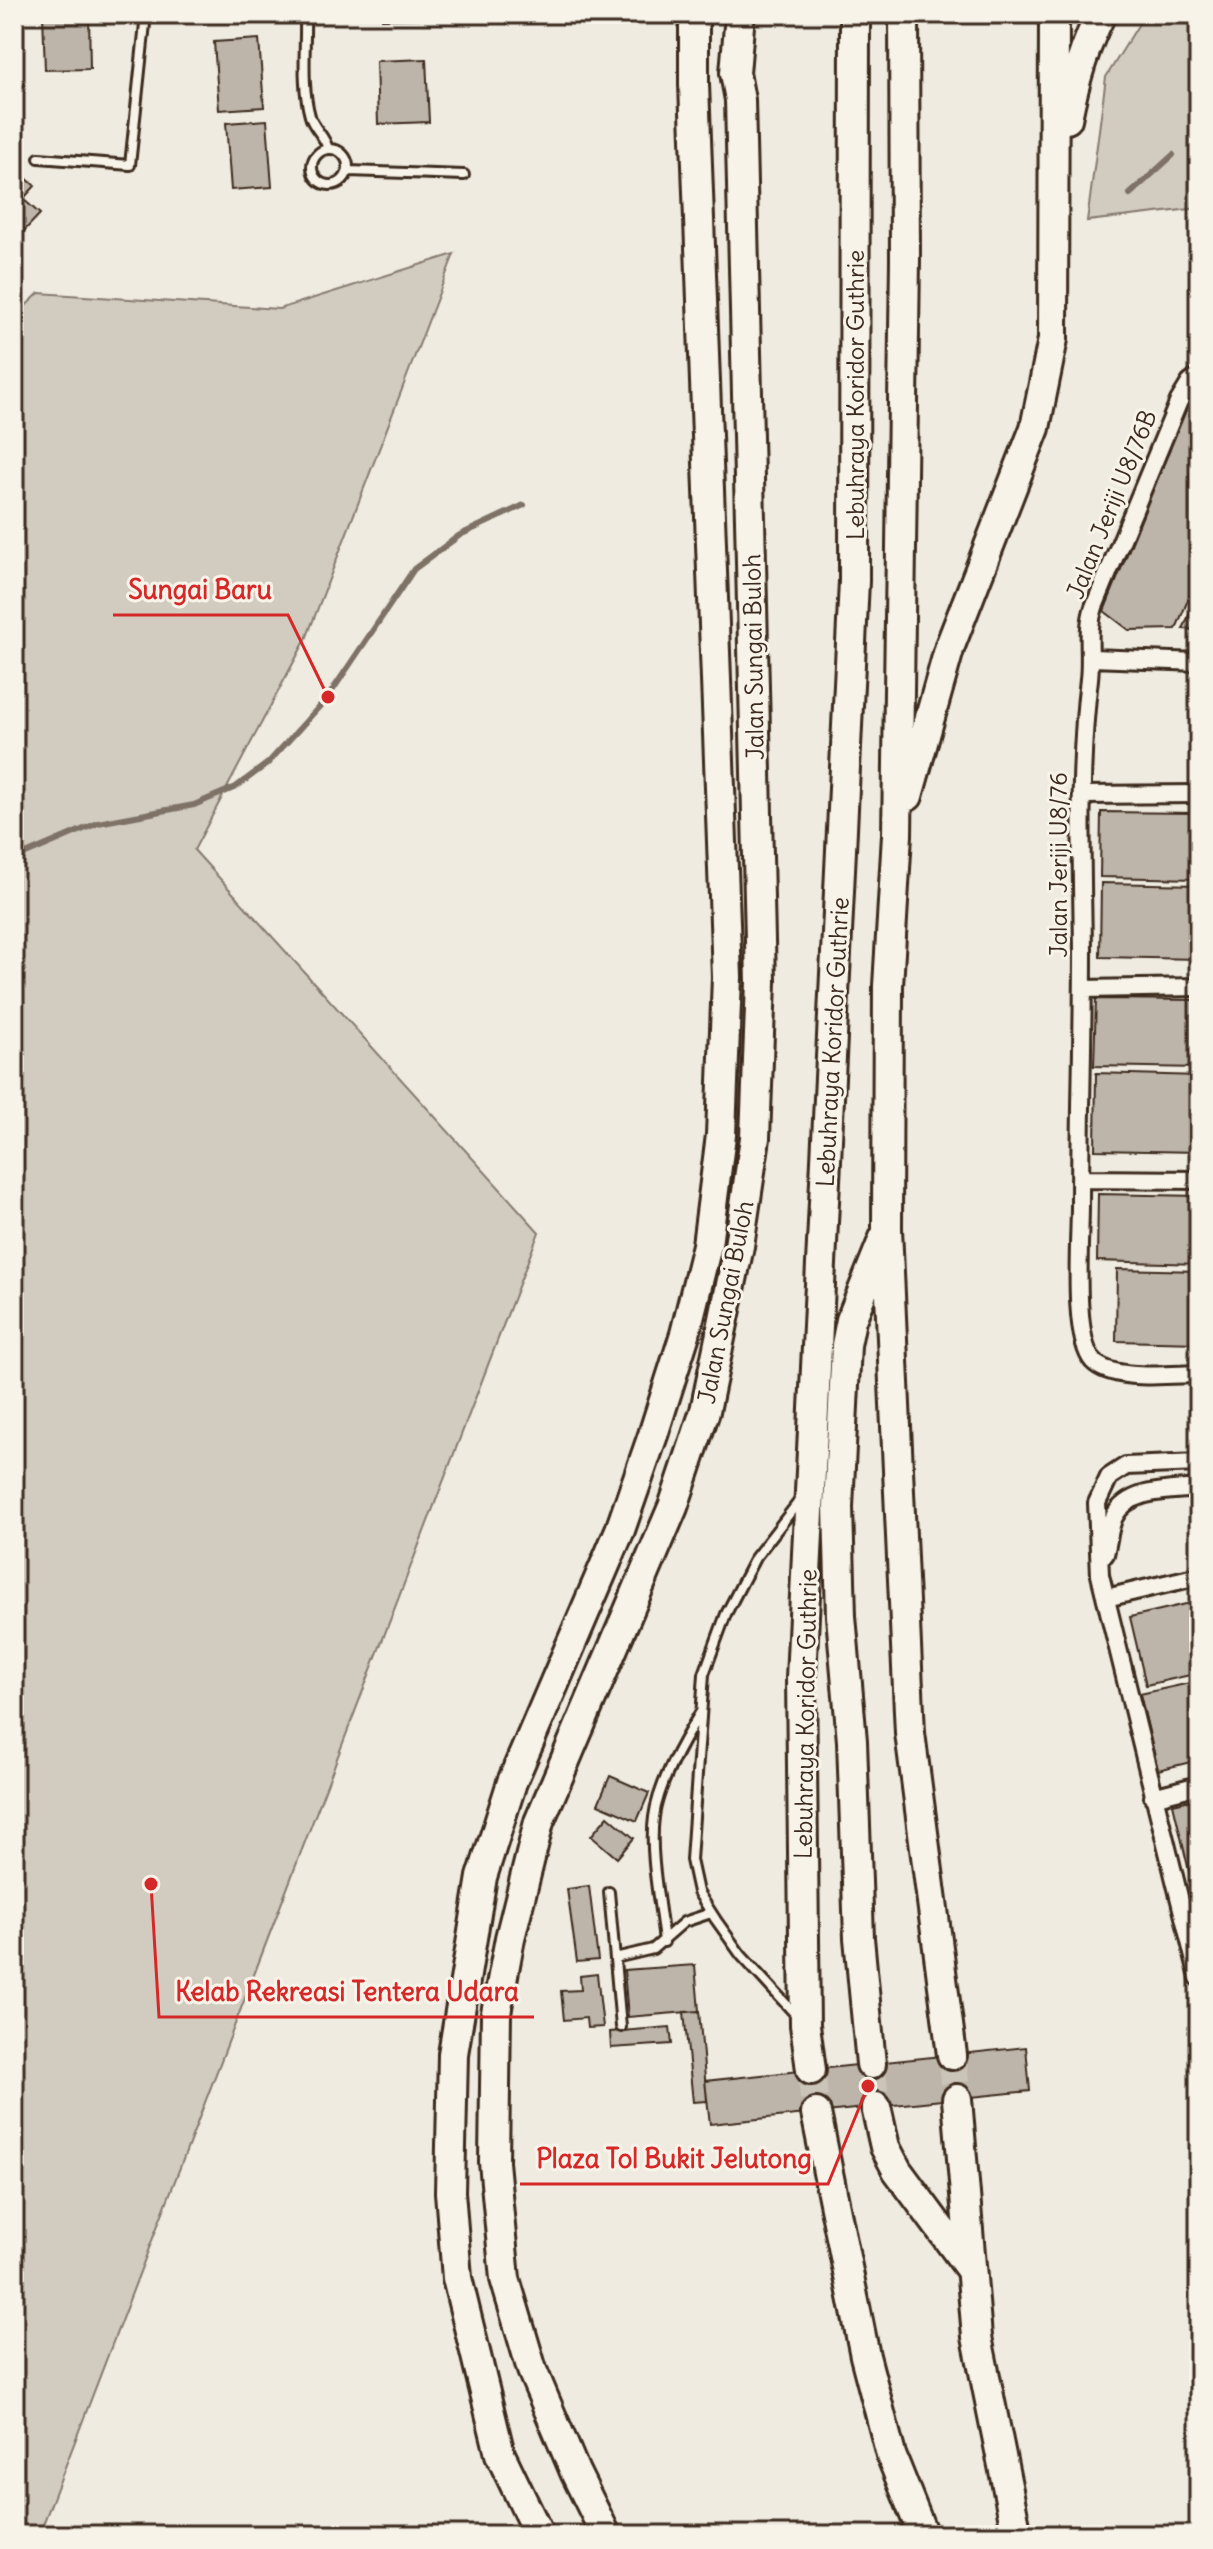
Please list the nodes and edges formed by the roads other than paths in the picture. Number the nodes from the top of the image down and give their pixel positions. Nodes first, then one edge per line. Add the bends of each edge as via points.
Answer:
1 (146, 14) edge
2 (305, 14) edge
3 (694, 14) edge
4 (740, 14) edge
5 (855, 14) edge
6 (904, 14) edge
7 (1054, 14) edge
8 (1101, 14) edge
9 (328, 149) junction
10 (39, 158) dead end
11 (349, 171) junction
12 (464, 175) dead end
13 (1055, 181) junction
14 (1199, 376) edge
15 (1092, 658) junction
16 (1199, 662) edge
17 (1199, 794) edge
18 (1082, 795) junction
19 (897, 835) junction
20 (1199, 987) edge
21 (1083, 989) junction
22 (1080, 1179) junction
23 (1199, 1180) edge
24 (887, 1229) junction
25 (1199, 1374) edge
26 (1199, 1463) edge
27 (812, 1484) junction
28 (1199, 1488) edge
29 (1100, 1575) junction
30 (1199, 1576) edge
31 (1106, 1598) junction
32 (702, 1710) junction
33 (1199, 1785) edge
34 (1153, 1797) junction
35 (609, 1892) dead end
36 (711, 1913) junction
37 (664, 1942) junction
38 (615, 1958) junction
39 (1199, 1978) edge
40 (805, 2025) junction
41 (621, 2027) dead end
42 (952, 2055) tunnel mouth
43 (871, 2064) tunnel mouth
44 (811, 2070) tunnel mouth
45 (957, 2099) tunnel mouth
46 (876, 2107) tunnel mouth
47 (816, 2113) tunnel mouth
48 (970, 2269) junction
49 (538, 2533) edge
50 (606, 2535) edge
51 (923, 2535) edge
52 (1017, 2535) edge

1 - 10 lane via 130,165
2 - 9 lane via 310,118
3 - 49 highway, Jalan Sungai Buloh via 727,977 721,1135 707,1245 653,1435 620,1530 512,1782 482,1877 453,2054 450,2192 457,2278 500,2454
4 - 50 highway, Jalan Sungai Buloh via 735,73 740,100 761,982 755,1138 705,1411 673,1507 539,1822 496,2013 494,2162 505,2279 532,2370
5 - 27 highway, Lebuhraya Koridor Guthrie via 854,581
6 - 19 highway, Lebuhraya Koridor Guthrie
7 - 13 highway
8 - 13 highway via 1073,85
9 - 11 lane via 347,159
9 - 11 lane via 317,153 311,164 321,184 343,181
11 - 12 lane
13 - 19 highway via 1053,339 1035,428 950,646
14 - 15 street, Jalan Jeriji U8/76B via 1179,401 1094,607 1089,628
15 - 16 street
15 - 18 street, Jalan Jeriji U8/76 via 1082,734
17 - 18 street
18 - 21 street, Jalan Jeriji U8/76
19 - 24 highway, Lebuhraya Koridor Guthrie via 888,986
20 - 21 street
21 - 22 street, Jalan Jeriji U8/76
22 - 23 street
22 - 25 street, Jalan Jeriji U8/76 via 1081,1328 1089,1354 1116,1373
24 - 42 highway, Lebuhraya Koridor Guthrie via 910,1733
24 - 43 highway via 846,1345 838,1507 859,1938
26 - 29 street via 1126,1466 1109,1477 1097,1503
27 - 32 lane via 755,1558 726,1614 704,1674
27 - 40 highway, Lebuhraya Koridor Guthrie via 801,1678
28 - 29 street via 1130,1499 1114,1516
29 - 31 street
30 - 31 street
31 - 34 street
32 - 36 lane via 691,1860 698,1892
32 - 37 lane via 674,1762 654,1819
33 - 34 street
34 - 39 street
35 - 38 lane
36 - 37 lane via 684,1922
36 - 40 lane via 741,1955
37 - 38 lane via 644,1953
38 - 41 lane
40 - 44 highway, Lebuhraya Koridor Guthrie
45 - 48 highway
46 - 48 highway via 885,2147 897,2170
47 - 51 highway via 865,2356 891,2455
48 - 52 highway via 977,2337

